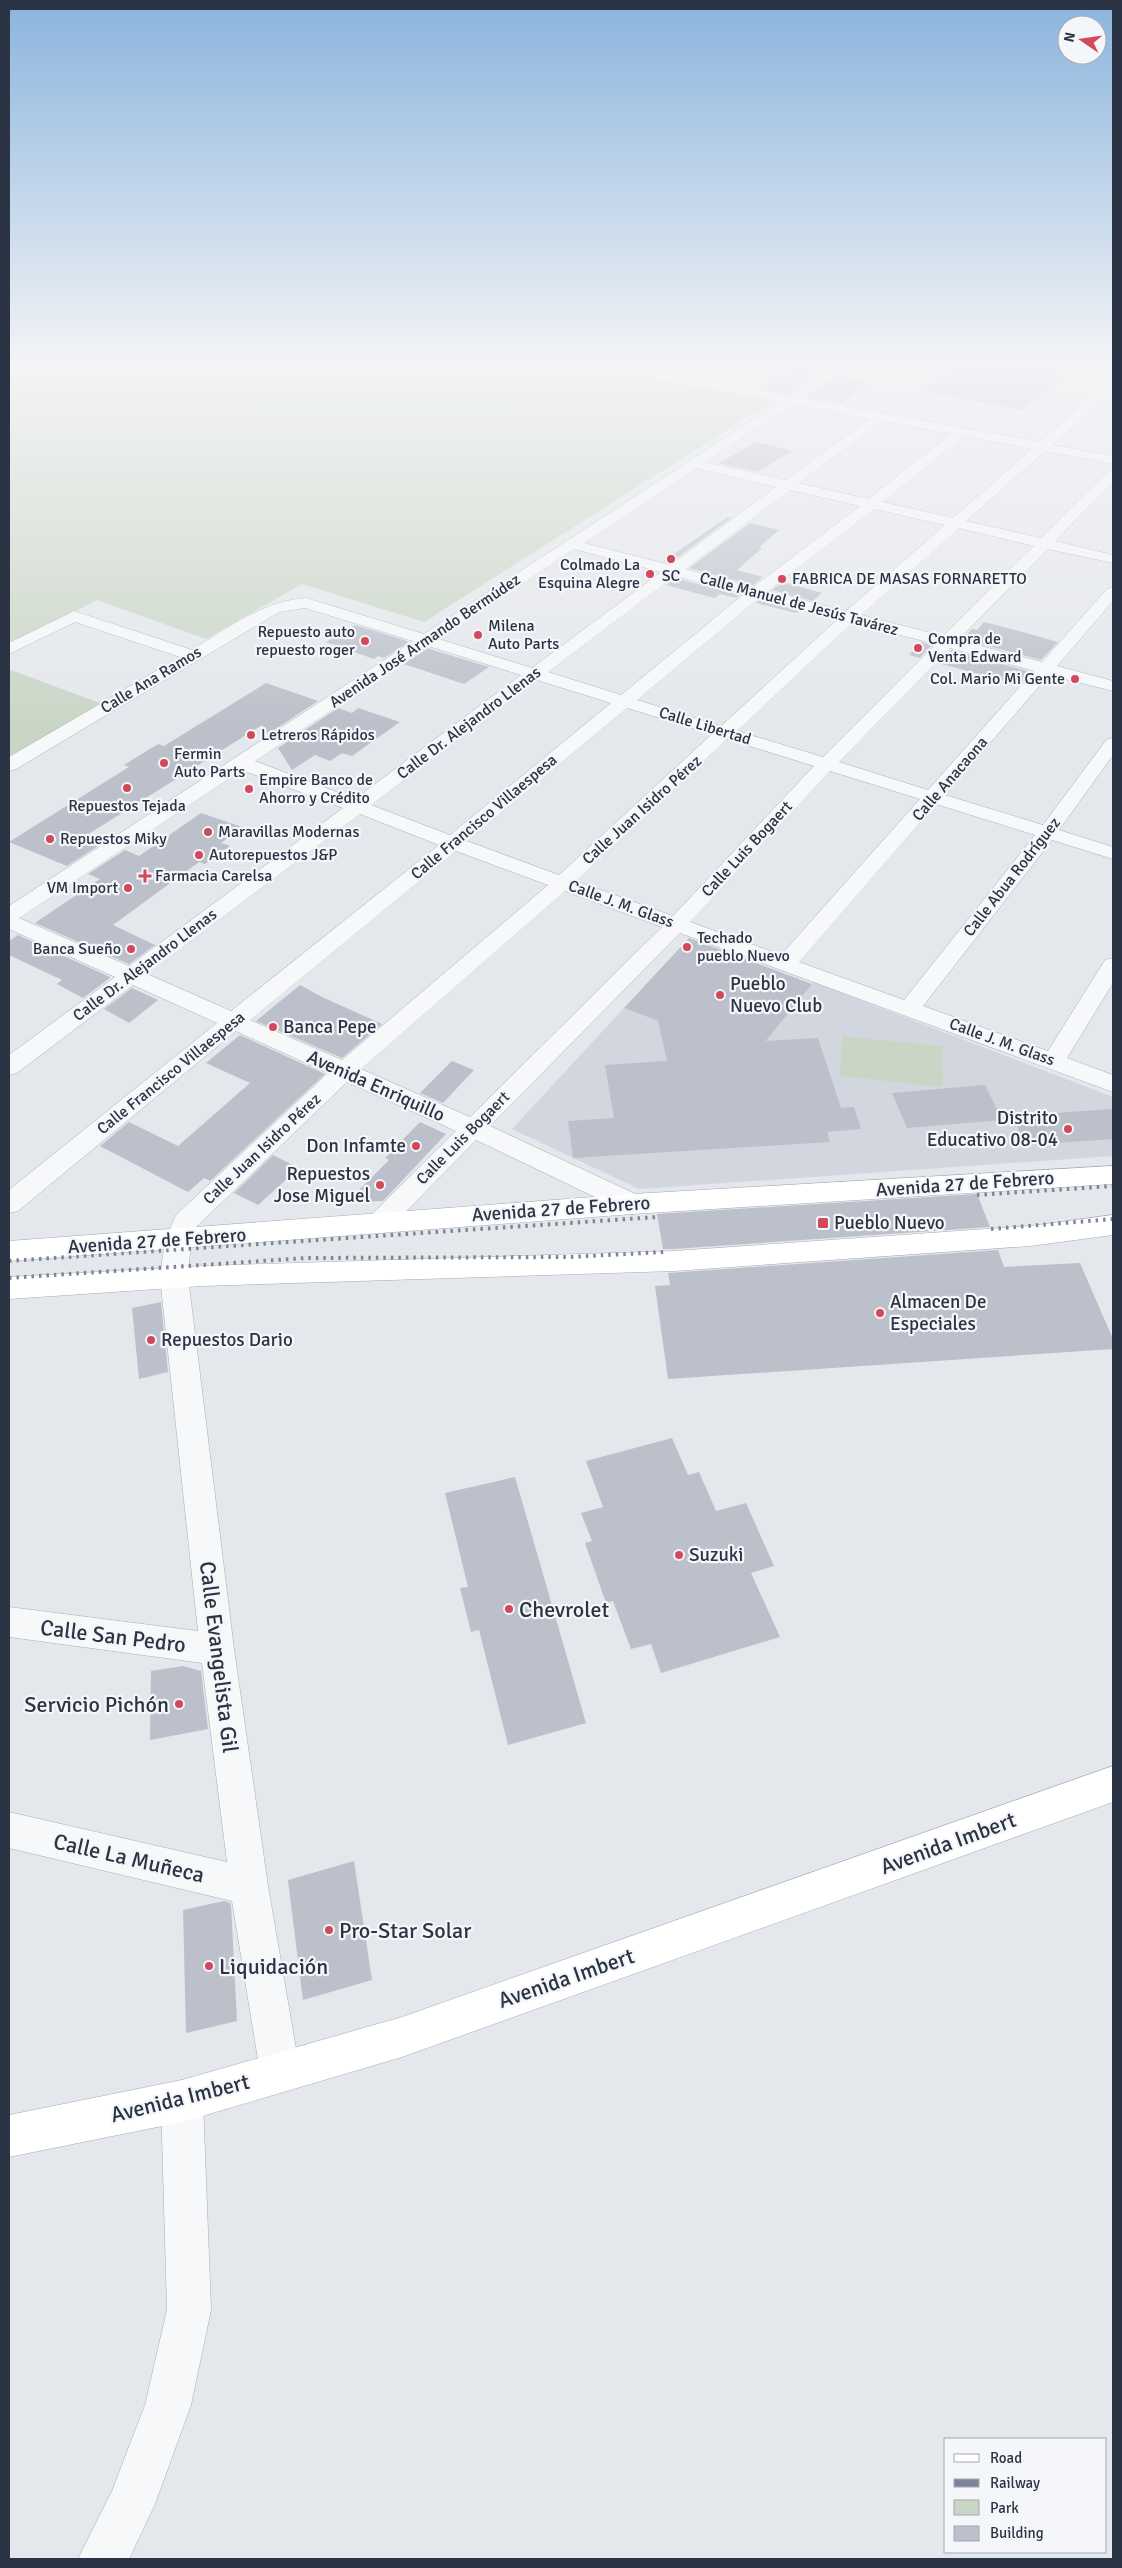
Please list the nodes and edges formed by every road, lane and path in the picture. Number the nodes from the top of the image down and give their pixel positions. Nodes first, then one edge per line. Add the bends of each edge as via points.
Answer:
1 (660, 487) edge
2 (785, 487) edge
3 (795, 487) edge
4 (892, 487) edge
5 (997, 487) edge
6 (1100, 487) edge
7 (871, 504) junction
8 (956, 523) junction
9 (1044, 543) junction
10 (572, 544) junction
11 (1113, 559) edge
12 (672, 571) junction
13 (756, 592) junction
14 (1113, 592) edge
15 (297, 603) joint
16 (849, 617) junction
17 (424, 640) junction
18 (948, 643) junction
19 (9, 649) edge
20 (192, 654) junction
21 (1046, 668) junction
22 (534, 674) junction
23 (1113, 686) edge
24 (623, 700) junction
25 (727, 733) junction
26 (1113, 743) edge
27 (242, 763) junction
28 (828, 763) junction
29 (9, 765) edge
30 (934, 798) junction
31 (357, 806) junction
32 (1047, 833) junction
33 (453, 843) junction
34 (1113, 853) edge
35 (562, 883) junction
36 (9, 915) edge
37 (9, 921) edge
38 (676, 924) junction
39 (785, 964) junction
40 (1113, 965) edge
41 (130, 976) junction
42 (909, 1009) junction
43 (234, 1022) junction
44 (1054, 1060) junction
45 (9, 1067) edge
46 (344, 1071) junction
47 (1113, 1084) edge
48 (472, 1128) junction
49 (1113, 1175) edge
50 (9, 1204) edge
51 (633, 1204) junction
52 (380, 1222) junction
53 (1113, 1226) edge
54 (178, 1240) junction
55 (9, 1251) edge
56 (174, 1277) junction
57 (9, 1291) edge
58 (9, 1622) edge
59 (218, 1649) junction
60 (1113, 1784) edge
61 (9, 1830) edge
62 (249, 1886) junction
63 (280, 2072) junction
64 (182, 2101) junction
65 (9, 2136) edge
66 (103, 2559) edge

1 - 10 street, Avenida José Armando Bermúdez
2 - 12 street, Calle Dr. Alejandro Llenas
3 - 7 street
4 - 7 street, Calle Francisco Villaespesa
5 - 8 street, Calle Juan Isidro Pérez
6 - 9 street, Calle Luis Bogaert
7 - 8 street
7 - 13 street, Calle Francisco Villaespesa
8 - 9 street
8 - 16 street, Calle Juan Isidro Pérez
9 - 11 street
9 - 18 street, Calle Luis Bogaert
10 - 12 street, Calle Manuel de Jesús Tavárez
10 - 17 street, Avenida José Armando Bermúdez
12 - 13 street, Calle Manuel de Jesús Tavárez
12 - 22 street, Calle Dr. Alejandro Llenas
13 - 16 street, Calle Manuel de Jesús Tavárez
13 - 24 street, Calle Francisco Villaespesa
14 - 21 street, Calle Anacaona
15 - 17 street, Calle Libertad via 315,605
15 - 20 street, Calle Ana Ramos via 273,609
16 - 18 street, Calle Manuel de Jesús Tavárez
16 - 25 street, Calle Juan Isidro Pérez
17 - 22 street, Calle Libertad
17 - 27 street, Avenida José Armando Bermúdez
18 - 21 street, Calle Manuel de Jesús Tavárez
18 - 28 street, Calle Luis Bogaert
19 - 20 street via 74,616
20 - 29 street, Calle Ana Ramos
21 - 23 street, Calle Manuel de Jesús Tavárez
21 - 30 street, Calle Anacaona
22 - 24 street, Calle Libertad
22 - 31 street, Calle Dr. Alejandro Llenas
24 - 25 street, Calle Libertad
24 - 33 street, Calle Francisco Villaespesa
25 - 28 street, Calle Libertad
25 - 35 street, Calle Juan Isidro Pérez
26 - 32 street, Calle Abua Rodríguez
27 - 31 street, Calle J. M. Glass
27 - 36 street, Avenida José Armando Bermúdez
28 - 30 street, Calle Libertad
28 - 38 street, Calle Luis Bogaert
30 - 32 street, Calle Libertad
30 - 39 street, Calle Anacaona
31 - 33 street, Calle J. M. Glass
31 - 41 street, Calle Dr. Alejandro Llenas
32 - 34 street, Calle Libertad
32 - 42 street, Calle Abua Rodríguez
33 - 35 street, Calle J. M. Glass
33 - 43 street, Calle Francisco Villaespesa
35 - 38 street, Calle J. M. Glass
35 - 46 street, Calle Juan Isidro Pérez
37 - 41 street, Avenida Enriquillo
38 - 39 street, Calle J. M. Glass
38 - 48 street, Calle Luis Bogaert
39 - 42 street, Calle J. M. Glass
40 - 44 street
41 - 43 street, Avenida Enriquillo
41 - 45 street, Calle Dr. Alejandro Llenas
42 - 44 street, Calle J. M. Glass
43 - 46 street, Avenida Enriquillo
43 - 50 street, Calle Francisco Villaespesa
44 - 47 street, Calle J. M. Glass
46 - 48 street, Avenida Enriquillo
46 - 54 street, Calle Juan Isidro Pérez via 185,1222
48 - 51 street, Avenida Enriquillo
48 - 52 street, Calle Luis Bogaert
49 - 51 main road, Avenida 27 de Febrero
51 - 52 main road, Avenida 27 de Febrero
52 - 54 main road, Avenida 27 de Febrero
53 - 56 main road, Avenida 27 de Febrero via 1030,1236 674,1261
54 - 55 main road, Avenida 27 de Febrero
54 - 56 street, Calle Evangelista Gil
56 - 57 main road, Avenida 27 de Febrero
56 - 59 street, Calle Evangelista Gil
58 - 59 street, Calle San Pedro
59 - 62 street, Calle Evangelista Gil
60 - 63 main road, Avenida Imbert via 402,2037
61 - 62 street, Calle La Muñeca
62 - 63 street, Calle Evangelista Gil
63 - 64 main road, Avenida Imbert
64 - 65 main road, Avenida Imbert
64 - 66 street via 189,2310 168,2405 131,2504

